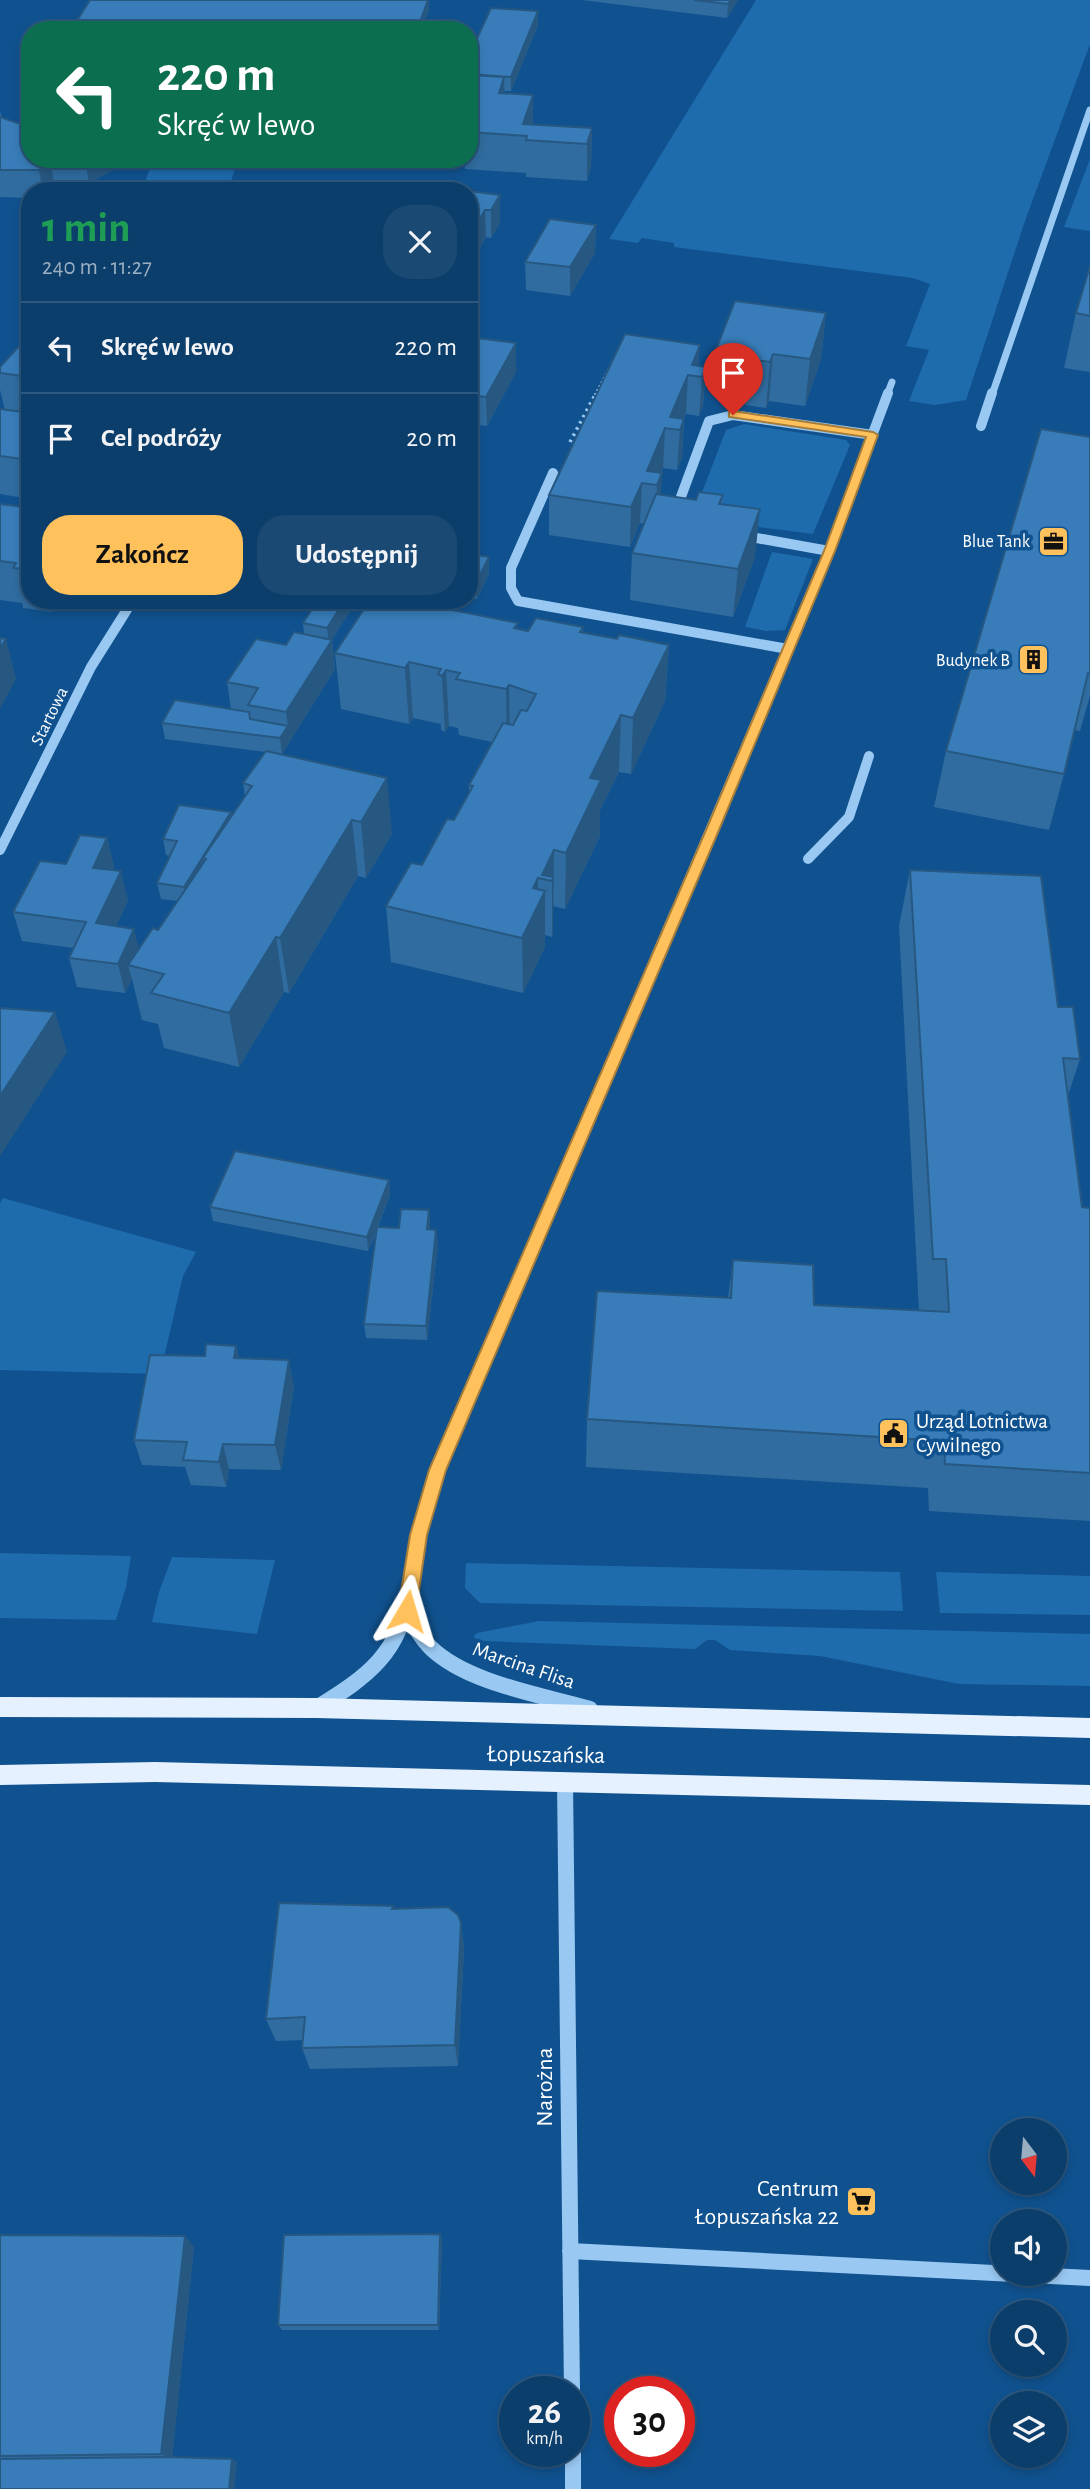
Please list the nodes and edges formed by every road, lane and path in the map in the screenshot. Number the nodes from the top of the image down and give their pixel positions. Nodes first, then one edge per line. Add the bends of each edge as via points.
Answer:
1 (1090, 110) edge
2 (611, 364) edge
3 (892, 382) dead end
4 (981, 426) dead end
5 (873, 435) junction
6 (553, 473) joint
7 (685, 519) edge
8 (736, 534) edge
9 (830, 551) junction
10 (128, 609) edge
11 (788, 649) junction
12 (869, 756) dead end
13 (0, 850) edge
14 (808, 859) dead end
15 (407, 1611) junction
16 (0, 1707) edge
17 (316, 1708) junction
18 (610, 1715) junction
19 (1090, 1728) edge
20 (0, 1775) edge
21 (565, 1780) junction
22 (1090, 1795) edge
23 (570, 2251) junction
24 (1090, 2278) edge
25 (572, 2376) edge
26 (573, 2467) edge
27 (573, 2489) edge

1 - 4 street
2 - 6 path
3 - 5 street
5 - 7 street via 733,415 709,421 674,512
5 - 9 street
6 - 11 street via 511,568 511,588 518,601
8 - 9 street
9 - 11 street
10 - 13 street, Startowa via 90,667
11 - 15 street via 438,1470 418,1535
12 - 14 street via 849,817
15 - 17 street via 397,1638 378,1664
15 - 18 street, Marcina Flisa via 418,1634 438,1655 469,1671
16 - 17 main road, Łopuszańska
17 - 18 main road, Łopuszańska
18 - 19 main road, Łopuszańska
20 - 21 main road, Łopuszańska via 155,1772
21 - 22 main road, Łopuszańska
21 - 23 street, Narożna
23 - 24 lane
23 - 25 street, Narożna
26 - 27 street

